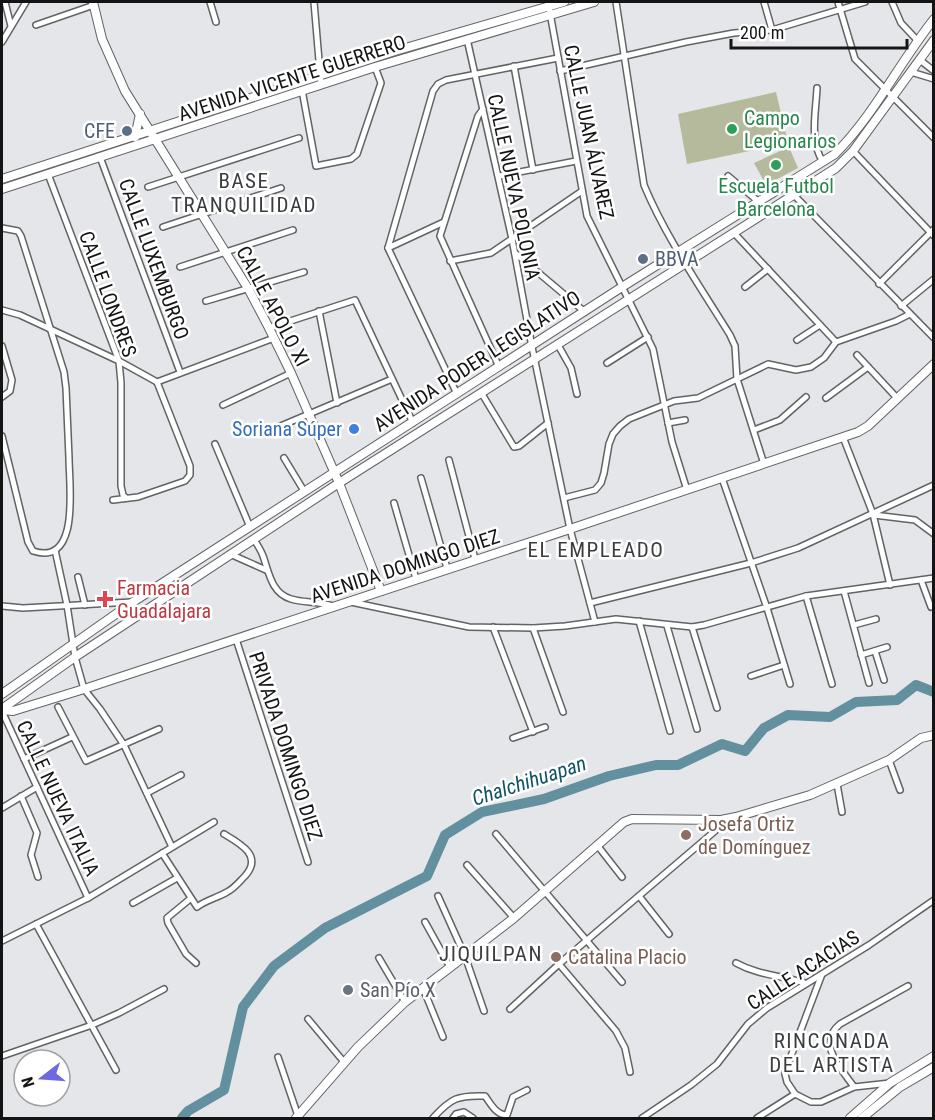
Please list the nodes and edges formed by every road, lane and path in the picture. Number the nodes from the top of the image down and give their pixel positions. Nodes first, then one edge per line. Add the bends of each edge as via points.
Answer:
1 (5, 2) edge
2 (26, 2) edge
3 (210, 2) edge
4 (314, 2) edge
5 (564, 2) edge
6 (594, 2) edge
7 (616, 2) edge
8 (764, 2) edge
9 (838, 2) edge
10 (865, 2) edge
11 (892, 2) edge
12 (93, 3) edge
13 (548, 4) edge
14 (840, 10) junction
15 (550, 15) junction
16 (933, 19) edge
17 (216, 22) dead end
18 (36, 25) dead end
19 (11, 26) junction
20 (772, 30) junction
21 (467, 39) junction
22 (917, 40) junction
23 (933, 40) edge
24 (2, 42) edge
25 (626, 56) junction
26 (558, 58) junction
27 (920, 60) junction
28 (513, 66) junction
29 (375, 67) junction
30 (560, 71) junction
31 (933, 71) edge
32 (911, 72) junction
33 (474, 74) junction
34 (321, 75) junction
35 (933, 79) edge
36 (321, 84) junction
37 (301, 86) junction
38 (817, 88) dead end
39 (886, 90) junction
40 (893, 96) junction
41 (483, 109) junction
42 (140, 114) junction
43 (151, 132) junction
44 (135, 137) junction
45 (298, 138) dead end
46 (933, 138) edge
47 (156, 140) junction
48 (852, 152) junction
49 (100, 157) junction
50 (576, 161) junction
51 (823, 162) junction
52 (533, 170) junction
53 (48, 174) junction
54 (499, 176) junction
55 (728, 176) dead end
56 (180, 177) junction
57 (2, 179) edge
58 (785, 186) junction
59 (148, 187) dead end
60 (281, 188) dead end
61 (2, 189) edge
62 (582, 191) junction
63 (795, 195) junction
64 (759, 202) junction
65 (203, 215) junction
66 (444, 222) junction
67 (163, 226) dead end
68 (2, 228) edge
69 (293, 230) dead end
70 (933, 232) edge
71 (734, 233) junction
72 (512, 239) junction
73 (388, 248) junction
74 (680, 251) junction
75 (226, 252) junction
76 (515, 252) junction
77 (450, 261) junction
78 (686, 263) junction
79 (180, 267) dead end
80 (768, 270) junction
81 (304, 272) dead end
82 (933, 279) edge
83 (879, 284) junction
84 (622, 287) junction
85 (745, 287) dead end
86 (249, 290) junction
87 (629, 299) junction
88 (206, 301) dead end
89 (901, 306) junction
90 (2, 310) edge
91 (319, 311) junction
92 (585, 312) junction
93 (909, 314) junction
94 (820, 325) junction
95 (269, 328) junction
96 (50, 329) junction
97 (274, 338) junction
98 (648, 338) junction
99 (933, 338) edge
100 (797, 340) dead end
101 (836, 342) junction
102 (558, 345) junction
103 (2, 346) edge
104 (532, 346) junction
105 (857, 355) dead end
106 (534, 360) junction
107 (119, 361) junction
108 (607, 363) dead end
109 (933, 364) edge
110 (500, 367) junction
111 (868, 367) junction
112 (180, 372) junction
113 (291, 373) junction
114 (392, 379) junction
115 (737, 379) junction
116 (158, 382) junction
117 (457, 394) junction
118 (482, 394) junction
119 (577, 394) dead end
120 (2, 397) edge
121 (806, 397) dead end
122 (826, 398) dead end
123 (898, 399) junction
124 (337, 403) junction
125 (223, 405) dead end
126 (664, 405) junction
127 (310, 415) junction
128 (685, 420) dead end
129 (412, 423) junction
130 (548, 423) junction
131 (668, 423) junction
132 (753, 430) junction
133 (264, 433) dead end
134 (2, 436) edge
135 (843, 437) junction
136 (215, 444) dead end
137 (284, 458) dead end
138 (449, 460) dead end
139 (764, 464) junction
140 (334, 472) junction
141 (421, 478) dead end
142 (722, 478) junction
143 (339, 483) junction
144 (933, 485) edge
145 (687, 490) junction
146 (304, 491) junction
147 (126, 498) junction
148 (564, 498) junction
149 (113, 501) dead end
150 (394, 503) dead end
151 (873, 514) junction
152 (250, 526) junction
153 (570, 529) junction
154 (933, 534) edge
155 (254, 539) junction
156 (55, 550) junction
157 (231, 554) junction
158 (475, 559) junction
159 (751, 563) junction
160 (447, 568) junction
161 (266, 570) junction
162 (78, 577) dead end
163 (933, 578) edge
164 (416, 579) junction
165 (921, 580) junction
166 (890, 585) junction
167 (381, 591) junction
168 (844, 591) junction
169 (806, 596) junction
170 (133, 602) junction
171 (351, 602) junction
172 (590, 603) junction
173 (85, 604) junction
174 (67, 605) junction
175 (2, 606) edge
176 (333, 606) junction
177 (931, 607) dead end
178 (767, 608) junction
179 (876, 619) dead end
180 (639, 621) junction
181 (595, 622) junction
182 (854, 625) junction
183 (667, 626) junction
184 (493, 627) junction
185 (692, 627) junction
186 (533, 628) junction
187 (236, 639) junction
188 (73, 644) junction
189 (886, 647) dead end
190 (875, 651) junction
191 (861, 655) junction
192 (75, 657) junction
193 (784, 665) junction
194 (751, 676) dead end
195 (884, 680) dead end
196 (869, 682) dead end
197 (790, 684) dead end
198 (832, 684) dead end
199 (84, 689) junction
200 (2, 694) edge
201 (58, 707) dead end
202 (717, 708) dead end
203 (2, 710) edge
204 (563, 712) dead end
205 (545, 728) dead end
206 (159, 729) dead end
207 (697, 729) dead end
208 (670, 731) dead end
209 (532, 732) junction
210 (933, 735) edge
211 (72, 737) junction
212 (513, 738) dead end
213 (124, 745) junction
214 (24, 759) junction
215 (889, 760) junction
216 (181, 775) dead end
217 (837, 784) junction
218 (37, 787) junction
219 (900, 790) dead end
220 (147, 793) junction
221 (21, 796) junction
222 (2, 808) edge
223 (842, 812) dead end
224 (721, 820) junction
225 (214, 822) dead end
226 (224, 834) dead end
227 (496, 834) dead end
228 (597, 845) junction
229 (172, 847) junction
230 (162, 853) junction
231 (308, 862) dead end
232 (467, 865) dead end
233 (38, 876) dead end
234 (622, 877) dead end
235 (177, 878) junction
236 (544, 891) junction
237 (438, 896) dead end
238 (639, 896) junction
239 (88, 897) junction
240 (190, 899) junction
241 (933, 900) edge
242 (133, 903) dead end
243 (514, 918) junction
244 (425, 922) dead end
245 (36, 924) junction
246 (669, 934) dead end
247 (2, 941) edge
248 (587, 942) junction
249 (465, 956) junction
250 (379, 958) dead end
251 (196, 963) dead end
252 (736, 963) dead end
253 (559, 964) junction
254 (450, 968) junction
255 (822, 973) junction
256 (622, 982) dead end
257 (805, 983) junction
258 (908, 986) dead end
259 (164, 988) dead end
260 (423, 988) junction
261 (405, 1002) junction
262 (510, 1009) dead end
263 (484, 1011) dead end
264 (308, 1019) dead end
265 (92, 1025) junction
266 (443, 1037) dead end
267 (2, 1056) edge
268 (933, 1056) edge
269 (278, 1057) dead end
270 (344, 1062) junction
271 (933, 1067) edge
272 (116, 1070) dead end
273 (630, 1072) dead end
274 (890, 1083) junction
275 (854, 1087) junction
276 (900, 1087) junction
277 (526, 1090) dead end
278 (795, 1094) junction
279 (297, 1117) edge
280 (433, 1119) edge
281 (453, 1119) edge
282 (473, 1119) edge
283 (642, 1119) edge
284 (757, 1119) edge
285 (850, 1119) edge
286 (862, 1119) edge

1 - 19 street
2 - 19 street
3 - 17 street
4 - 34 street
5 - 13 main road, AVENIDA VICENTE GUERRERO
6 - 15 main road, AVENIDA VICENTE GUERRERO
7 - 25 street
8 - 20 street
9 - 14 street
10 - 14 street
11 - 22 street via 901,22
12 - 18 street
12 - 42 main road, CALLE APOLO XI via 109,59
13 - 15 street, CALLE JUAN ÁLVAREZ
13 - 34 main road, AVENIDA VICENTE GUERRERO
14 - 20 street
14 - 39 street via 855,59
15 - 21 main road, AVENIDA VICENTE GUERRERO
15 - 26 street, CALLE JUAN ÁLVAREZ
16 - 22 main road, AVENIDA PODER LEGISLATIVO
19 - 24 street
20 - 25 street via 734,33
21 - 29 main road, AVENIDA VICENTE GUERRERO
21 - 33 street, CALLE NUEVA POLONIA
22 - 39 main road, AVENIDA PODER LEGISLATIVO
23 - 27 main road, AVENIDA PODER LEGISLATIVO
25 - 30 street
25 - 74 street via 644,185
26 - 28 street
26 - 30 street, CALLE JUAN ÁLVAREZ
27 - 31 street
27 - 32 main road, AVENIDA PODER LEGISLATIVO
28 - 33 street
28 - 52 street
29 - 36 main road, AVENIDA VICENTE GUERRERO
29 - 37 street via 381,83 355,158 316,166
30 - 50 street, CALLE JUAN ÁLVAREZ
32 - 35 street
32 - 40 main road, AVENIDA PODER LEGISLATIVO
33 - 41 street, CALLE NUEVA POLONIA
33 - 73 street via 446,80 433,91
34 - 36 street
34 - 37 main road, AVENIDA VICENTE GUERRERO
36 - 37 main road, AVENIDA VICENTE GUERRERO
37 - 43 main road, AVENIDA VICENTE GUERRERO
37 - 47 main road, AVENIDA VICENTE GUERRERO
38 - 51 street via 814,134
39 - 40 street
39 - 51 main road, AVENIDA PODER LEGISLATIVO via 851,137
40 - 46 street
40 - 48 main road, AVENIDA PODER LEGISLATIVO
41 - 54 street, CALLE NUEVA POLONIA
41 - 66 street
42 - 43 main road, CALLE APOLO XI
42 - 44 main road
43 - 44 main road, AVENIDA VICENTE GUERRERO
43 - 47 main road, CALLE APOLO XI
44 - 57 main road, AVENIDA VICENTE GUERRERO
45 - 56 street
47 - 49 main road, AVENIDA VICENTE GUERRERO
47 - 56 main road, CALLE APOLO XI
48 - 63 main road, AVENIDA PODER LEGISLATIVO via 836,168
48 - 70 street
49 - 53 main road, AVENIDA VICENTE GUERRERO
49 - 112 street, CALLE LUXEMBURGO
50 - 52 street
50 - 62 street, CALLE JUAN ÁLVAREZ
51 - 58 main road, AVENIDA PODER LEGISLATIVO
52 - 54 street
53 - 61 main road, AVENIDA VICENTE GUERRERO
53 - 107 street, CALLE LONDRES
54 - 72 street, CALLE NUEVA POLONIA
55 - 64 street
56 - 59 street
56 - 65 main road, CALLE APOLO XI
58 - 63 street
58 - 64 main road, AVENIDA PODER LEGISLATIVO
60 - 65 street
62 - 72 street
62 - 84 street, CALLE JUAN ÁLVAREZ via 592,227
63 - 71 main road, AVENIDA PODER LEGISLATIVO
63 - 83 street
64 - 74 main road, AVENIDA PODER LEGISLATIVO
65 - 67 street
65 - 75 main road, CALLE APOLO XI
66 - 73 street
66 - 77 street via 440,236
68 - 96 street via 18,231 21,236
69 - 75 street
70 - 83 street
71 - 78 main road, AVENIDA PODER LEGISLATIVO
71 - 80 street
72 - 76 street, CALLE NUEVA POLONIA
72 - 77 street via 490,253
73 - 117 street
74 - 78 street
74 - 84 main road, AVENIDA PODER LEGISLATIVO
75 - 79 street
75 - 86 main road, CALLE APOLO XI
76 - 92 street
76 - 104 street, CALLE NUEVA POLONIA
77 - 110 street
78 - 87 main road, AVENIDA PODER LEGISLATIVO
78 - 115 street via 735,346
80 - 85 street
80 - 94 street
81 - 86 street
82 - 89 street
83 - 89 street
84 - 87 street, CALLE JUAN ÁLVAREZ
84 - 92 main road, AVENIDA PODER LEGISLATIVO
86 - 88 street
86 - 95 main road, CALLE APOLO XI
87 - 98 street, CALLE JUAN ÁLVAREZ
87 - 102 main road, AVENIDA PODER LEGISLATIVO
89 - 93 street
90 - 96 street
91 - 95 street
91 - 114 street via 355,300
91 - 124 street
92 - 104 main road, AVENIDA PODER LEGISLATIVO
93 - 99 street
93 - 101 street
94 - 100 street
94 - 101 street
95 - 97 main road, CALLE APOLO XI
96 - 107 street
96 - 156 street via 66,388 71,518 62,543
97 - 112 street
97 - 113 main road, CALLE APOLO XI
98 - 108 street
98 - 126 street, CALLE JUAN ÁLVAREZ
101 - 115 street via 811,367 800,371 768,364
102 - 106 main road, AVENIDA PODER LEGISLATIVO
102 - 119 street via 571,368
103 - 120 street via 12,380 10,391
104 - 106 street, CALLE NUEVA POLONIA
104 - 110 main road, AVENIDA PODER LEGISLATIVO
105 - 111 street
106 - 118 main road, AVENIDA PODER LEGISLATIVO
106 - 130 street, CALLE NUEVA POLONIA
107 - 116 street
107 - 147 street, CALLE LONDRES via 121,486
109 - 123 main road, AVENIDA DOMINGO DIEZ
110 - 117 main road, AVENIDA PODER LEGISLATIVO
111 - 122 street
111 - 123 street
112 - 116 street
113 - 125 street
113 - 127 main road, CALLE APOLO XI
114 - 124 street
114 - 129 street
115 - 126 street via 698,398
115 - 132 street
116 - 147 street via 190,475 185,481
117 - 129 main road, AVENIDA PODER LEGISLATIVO
118 - 130 street via 514,447
118 - 143 main road, AVENIDA PODER LEGISLATIVO
121 - 132 street via 780,420
123 - 135 main road, AVENIDA DOMINGO DIEZ via 868,426
124 - 127 street
126 - 131 street, CALLE JUAN ÁLVAREZ
126 - 148 street via 638,414 620,426 609,444 601,483 595,490
127 - 133 street
127 - 140 main road, CALLE APOLO XI
128 - 131 street
129 - 140 main road, AVENIDA PODER LEGISLATIVO
130 - 148 street, CALLE NUEVA POLONIA
131 - 145 street, CALLE JUAN ÁLVAREZ
132 - 139 street
134 - 156 street via 28,542 33,551 43,555
135 - 139 main road, AVENIDA DOMINGO DIEZ
135 - 151 street
136 - 152 street
137 - 146 street
138 - 158 street
139 - 142 main road, AVENIDA DOMINGO DIEZ
140 - 143 main road, CALLE APOLO XI
140 - 146 main road, AVENIDA PODER LEGISLATIVO
141 - 160 street
142 - 145 main road, AVENIDA DOMINGO DIEZ
142 - 159 street
143 - 155 main road, AVENIDA PODER LEGISLATIVO
143 - 167 main road, CALLE APOLO XI
144 - 151 street
145 - 153 main road, AVENIDA DOMINGO DIEZ
146 - 152 main road, AVENIDA PODER LEGISLATIVO
147 - 149 street
148 - 153 street, CALLE NUEVA POLONIA
150 - 164 street
151 - 154 street via 915,520
151 - 159 street via 798,548
151 - 166 street
152 - 170 main road, AVENIDA PODER LEGISLATIVO
153 - 158 main road, AVENIDA DOMINGO DIEZ
153 - 172 street, CALLE NUEVA POLONIA
155 - 157 main road, AVENIDA PODER LEGISLATIVO
155 - 161 street
156 - 174 street
157 - 161 street
157 - 192 main road, AVENIDA PODER LEGISLATIVO
158 - 160 main road, AVENIDA DOMINGO DIEZ
159 - 172 street
159 - 178 street
160 - 164 main road, AVENIDA DOMINGO DIEZ
161 - 176 street via 283,596
162 - 173 street
163 - 165 street
164 - 167 main road, AVENIDA DOMINGO DIEZ
165 - 166 street
165 - 177 street
166 - 168 street
167 - 171 main road, AVENIDA DOMINGO DIEZ
168 - 169 street
168 - 182 street
169 - 178 street
169 - 198 street
170 - 173 street
170 - 188 main road, AVENIDA PODER LEGISLATIVO
171 - 176 main road, AVENIDA DOMINGO DIEZ
171 - 184 street via 469,627
172 - 181 street, CALLE NUEVA POLONIA
173 - 174 street
174 - 175 street
174 - 188 street
176 - 187 main road, AVENIDA DOMINGO DIEZ
178 - 185 street
178 - 193 street
179 - 182 street
180 - 181 street
180 - 183 street
180 - 208 street
181 - 186 street
182 - 191 street
183 - 185 street
183 - 207 street
184 - 186 street
184 - 209 street
185 - 202 street
186 - 204 street
187 - 199 main road, AVENIDA DOMINGO DIEZ
187 - 231 street, PRIVADA DOMINGO DIEZ
188 - 192 street
188 - 200 main road, AVENIDA PODER LEGISLATIVO
189 - 190 street
190 - 191 street
190 - 195 street
191 - 196 street
192 - 199 street
192 - 203 main road, AVENIDA PODER LEGISLATIVO
193 - 194 street
193 - 197 street
199 - 203 main road, AVENIDA DOMINGO DIEZ via 13,711
199 - 213 street
201 - 211 street
203 - 214 street, CALLE NUEVA ITALIA
205 - 209 street
206 - 213 street
209 - 212 street
210 - 215 main road via 910,743
211 - 213 street via 86,761
211 - 214 street
213 - 220 street
214 - 218 street, CALLE NUEVA ITALIA
215 - 217 main road
215 - 219 street
216 - 220 street
217 - 223 street
217 - 224 main road
218 - 221 street
218 - 239 street, CALLE NUEVA ITALIA
220 - 229 street
221 - 222 street
221 - 233 street via 37,833 31,855
224 - 228 main road via 632,819
224 - 238 street via 716,831
225 - 229 street
226 - 240 street via 249,852 252,868 235,888 197,907
227 - 236 street
228 - 234 street
228 - 236 main road
229 - 230 street
230 - 235 street
230 - 239 street
232 - 243 street
235 - 240 street
235 - 242 street
236 - 243 main road
236 - 248 street
237 - 249 street
238 - 246 street
238 - 248 street
239 - 245 street
240 - 251 street via 167,918 186,954
241 - 255 street, CALLE ACACIAS
243 - 249 main road
244 - 254 street
245 - 247 street
245 - 265 street
248 - 253 street
248 - 256 street
249 - 254 main road
249 - 263 street
250 - 261 street
252 - 257 street via 769,976
253 - 262 street
253 - 273 street via 616,1031 625,1048
254 - 260 main road
255 - 257 street, CALLE ACACIAS
255 - 278 street via 785,1074
257 - 283 street, CALLE ACACIAS via 748,1024 717,1064
258 - 275 street via 832,1030 832,1054
259 - 265 street
260 - 261 main road
260 - 266 street
261 - 270 main road
264 - 270 street
265 - 267 street
265 - 272 street
268 - 274 main road
269 - 279 street
270 - 279 main road
271 - 276 main road
274 - 275 street
274 - 276 street
274 - 285 main road
275 - 278 street via 821,1102
276 - 286 main road
277 - 280 street via 513,1097 507,1115 496,1112 485,1096 454,1098
278 - 284 street
281 - 282 street via 464,1112

